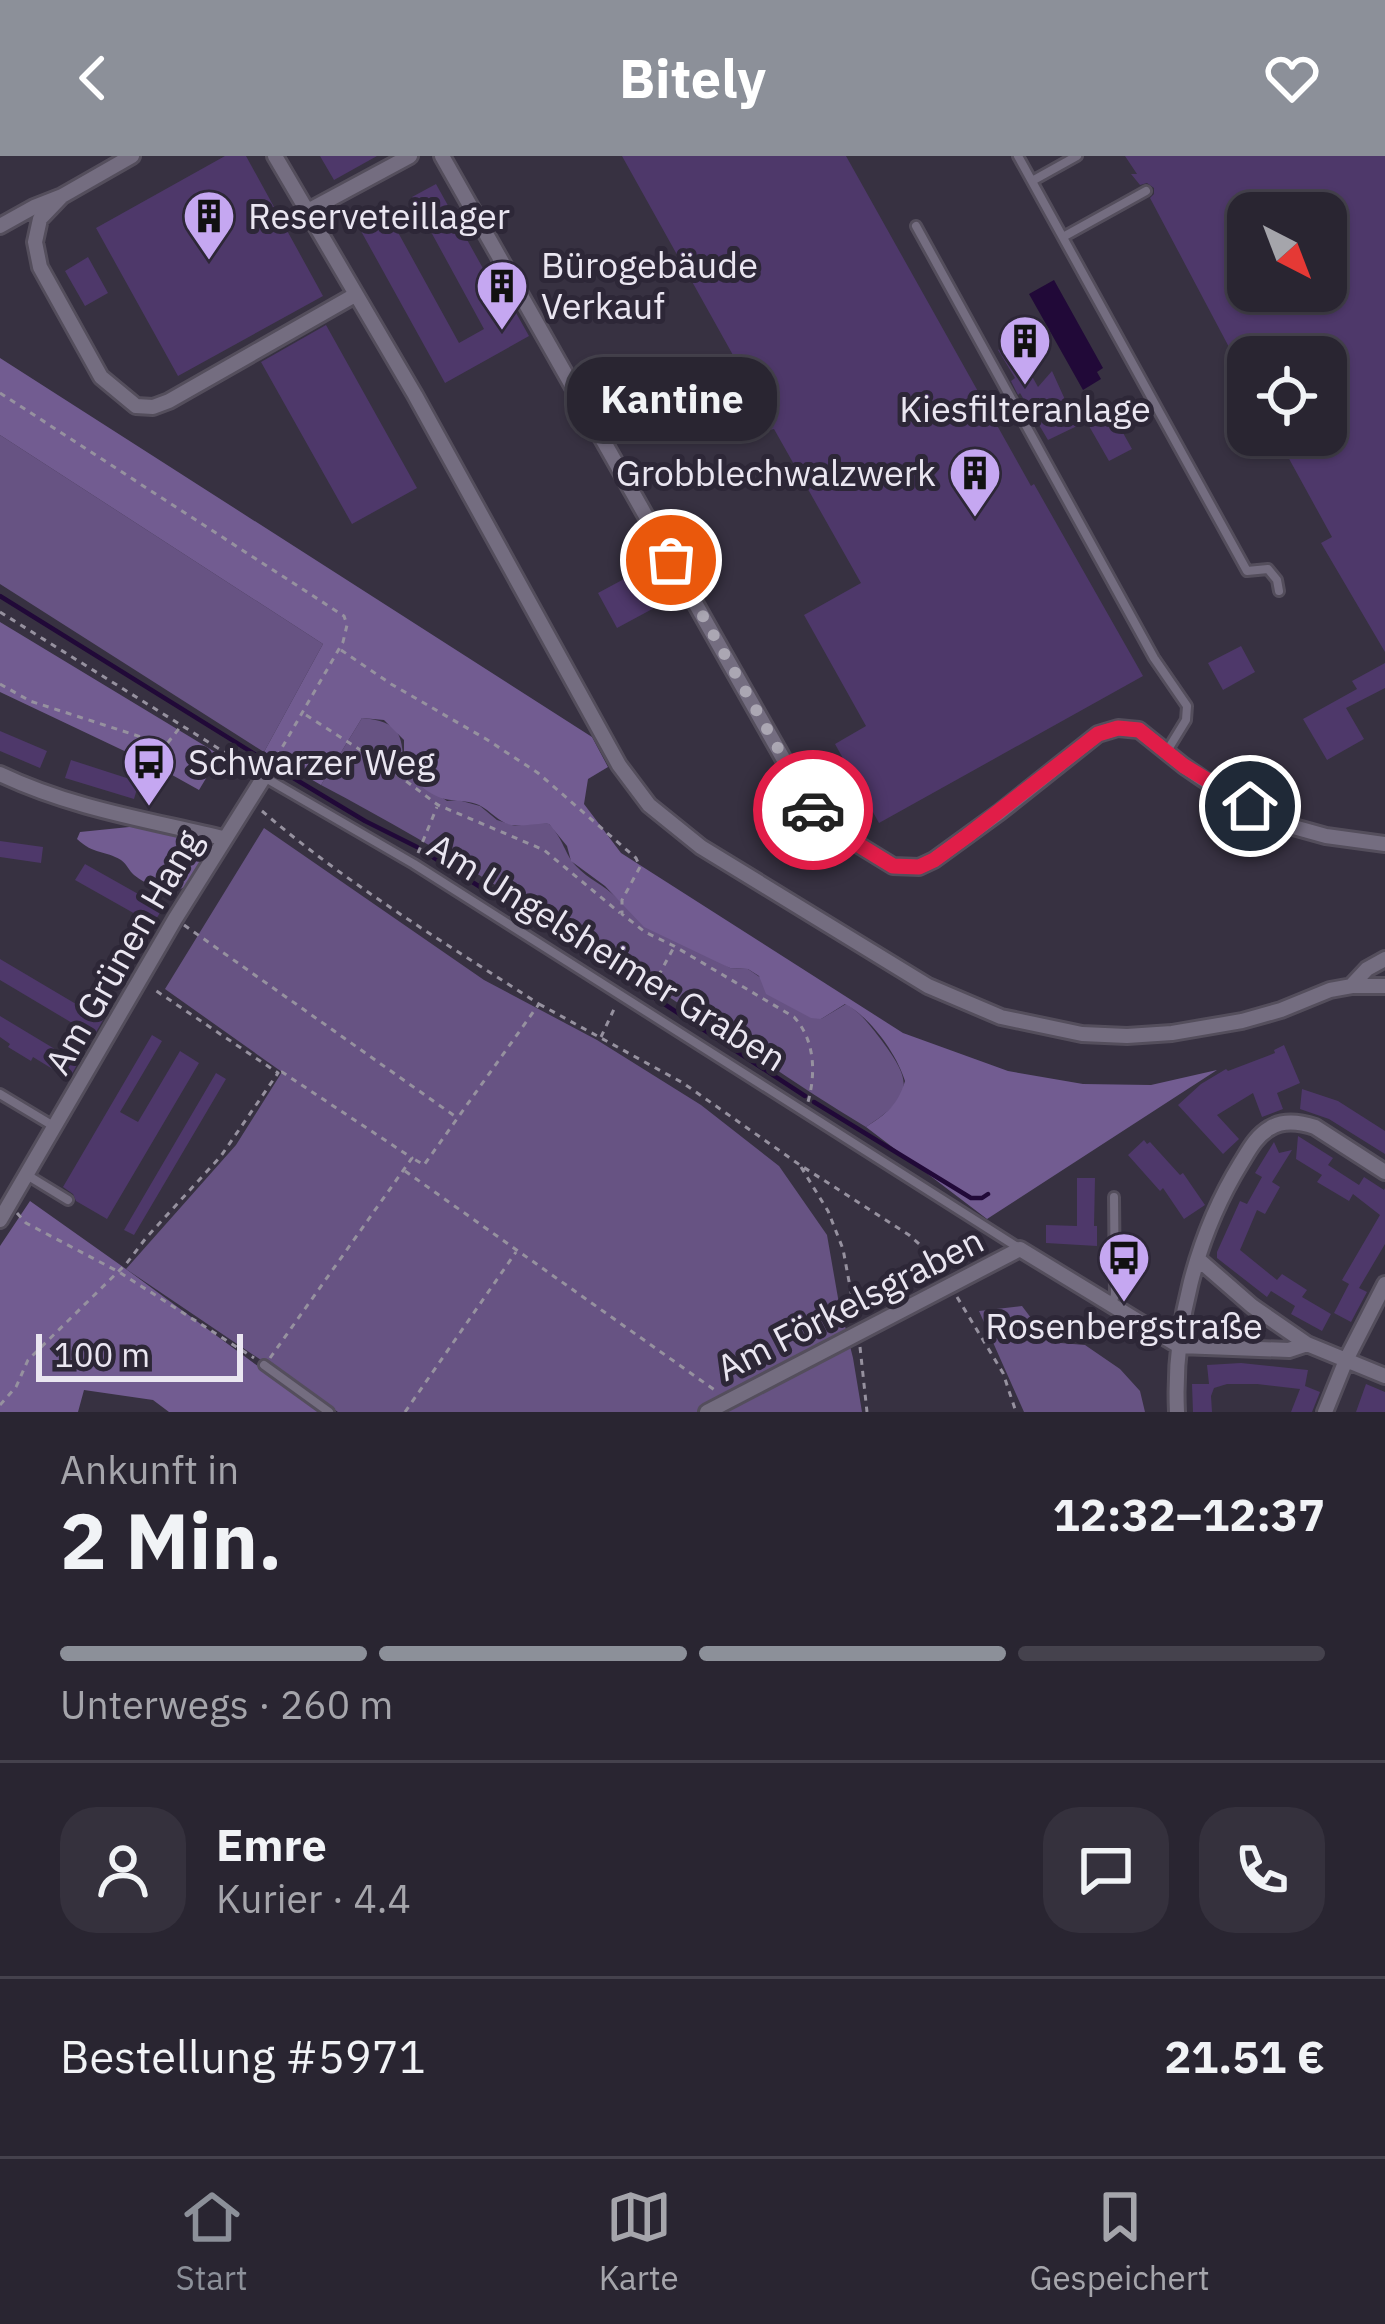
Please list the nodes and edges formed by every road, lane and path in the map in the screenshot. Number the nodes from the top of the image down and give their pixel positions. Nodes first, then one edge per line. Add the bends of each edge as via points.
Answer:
1 (131, 156) edge
2 (275, 156) edge
3 (410, 156) edge
4 (442, 156) edge
5 (1018, 156) edge
6 (1077, 156) edge
7 (1032, 181) junction
8 (1146, 191) dead end
9 (62, 196) junction
10 (306, 212) junction
11 (0, 226) edge
12 (916, 226) dead end
13 (1064, 237) junction
14 (355, 295) junction
15 (0, 393) edge
16 (1279, 591) dead end
17 (0, 612) edge
18 (340, 649) junction
19 (0, 684) edge
20 (303, 713) junction
21 (182, 725) junction
22 (1167, 751) junction
23 (0, 774) edge
24 (264, 777) junction
25 (249, 800) junction
26 (438, 805) junction
27 (224, 838) junction
28 (1385, 844) edge
29 (414, 864) junction
30 (622, 914) junction
31 (175, 919) junction
32 (674, 946) junction
33 (1385, 959) edge
34 (139, 980) junction
35 (1352, 986) junction
36 (1385, 986) edge
37 (621, 995) junction
38 (539, 1004) junction
39 (641, 1008) junction
40 (601, 1037) junction
41 (278, 1073) junction
42 (0, 1094) edge
43 (803, 1112) junction
44 (457, 1118) junction
45 (55, 1127) junction
46 (412, 1158) junction
47 (800, 1165) junction
48 (404, 1170) junction
49 (1385, 1172) edge
50 (27, 1175) junction
51 (1114, 1197) dead end
52 (68, 1200) dead end
53 (5, 1202) edge
54 (0, 1220) edge
55 (1020, 1249) junction
56 (518, 1250) junction
57 (1198, 1259) junction
58 (119, 1272) junction
59 (1385, 1284) edge
60 (951, 1286) junction
61 (1111, 1304) junction
62 (859, 1333) junction
63 (1306, 1344) junction
64 (1179, 1346) junction
65 (1346, 1360) junction
66 (264, 1365) junction
67 (1385, 1376) edge
68 (729, 1401) junction
69 (0, 1405) edge
70 (329, 1412) edge
71 (405, 1412) edge
72 (706, 1412) edge
73 (867, 1412) edge
74 (1016, 1412) edge
75 (1177, 1412) edge
76 (1325, 1412) edge

1 - 9 street
2 - 10 street
3 - 10 street
4 - 22 street via 818,820 893,866 919,867 1098,734 1139,730
5 - 7 lane
6 - 7 lane
7 - 13 lane
8 - 13 lane
9 - 11 street
9 - 14 street via 40,219 40,267 101,377 136,406 170,401
10 - 14 street
12 - 22 lane via 1187,706
13 - 16 lane via 1247,571 1268,569
14 - 35 street via 619,765 649,805 701,847 928,986 1001,1017 1082,1034 1172,1033 1242,1022
15 - 18 path via 344,616
17 - 21 path
18 - 20 path
18 - 30 path via 538,773 636,857 640,867
19 - 21 path via 166,745
20 - 24 path
20 - 26 path
21 - 24 path
22 - 28 street via 1216,788 1290,826
23 - 27 street via 134,820
24 - 25 street, Am Grünen Hang
24 - 29 lane, Am Ungelsheimer Graben
25 - 27 street, Am Grünen Hang
25 - 38 path via 390,908
26 - 29 path
26 - 30 path via 544,850
27 - 31 street, Am Grünen Hang
29 - 37 lane, Am Ungelsheimer Graben
30 - 32 path
31 - 34 street, Am Grünen Hang
31 - 44 path
32 - 39 path
32 - 43 path via 803,1027 813,1074
33 - 35 street
34 - 41 path
34 - 45 street, Am Grünen Hang
35 - 36 street
37 - 39 lane, Am Ungelsheimer Graben
37 - 40 path
38 - 40 path
38 - 44 path
39 - 43 lane, Am Ungelsheimer Graben
40 - 47 path
41 - 46 path
41 - 58 path via 221,1156
42 - 45 lane
43 - 55 lane, Am Ungelsheimer Graben
44 - 46 path via 424,1165
45 - 50 street, Am Grünen Hang
46 - 48 path
47 - 60 path via 909,1235
47 - 62 path via 843,1249
48 - 56 path
48 - 66 path
49 - 57 street via 1315,1127 1272,1126 1229,1183
50 - 52 lane
50 - 53 street, Am Grünen Hang
51 - 61 lane
53 - 54 street, Am Grünen Hang
53 - 58 path via 26,1223
55 - 60 street, Am Förkelsgraben
55 - 61 street, Am Ungelsheimer Graben
56 - 68 path
56 - 71 path
57 - 63 street
57 - 64 street
58 - 66 path
58 - 69 path via 28,1360
59 - 65 street
60 - 62 street, Am Förkelsgraben
60 - 74 path via 1003,1373
61 - 64 street, Am Ungelsheimer Graben
62 - 68 street, Am Förkelsgraben
62 - 73 path
63 - 64 street
63 - 65 street
64 - 75 street
65 - 67 street
65 - 76 street
66 - 70 lane
68 - 72 street, Am Förkelsgraben

